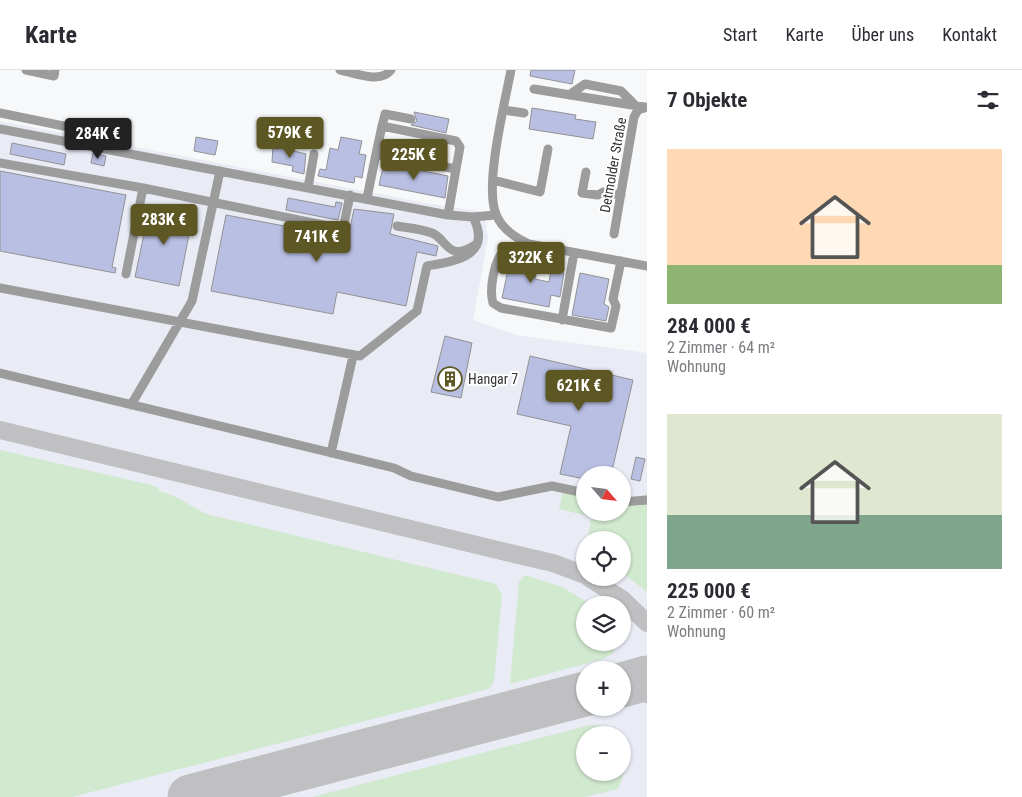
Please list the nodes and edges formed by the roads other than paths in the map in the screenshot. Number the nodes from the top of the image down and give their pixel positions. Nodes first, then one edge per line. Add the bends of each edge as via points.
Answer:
1 (26, 70) edge
2 (55, 70) edge
3 (340, 70) edge
4 (391, 70) edge
5 (511, 70) edge
6 (534, 89) dead end
7 (573, 96) junction
8 (640, 106) edge
9 (504, 110) junction
10 (0, 113) edge
11 (524, 113) dead end
12 (411, 119) dead end
13 (382, 126) junction
14 (0, 128) edge
15 (70, 142) junction
16 (548, 149) dead end
17 (314, 154) dead end
18 (376, 154) junction
19 (0, 163) edge
20 (456, 169) junction
21 (220, 171) junction
22 (586, 172) dead end
23 (493, 180) junction
24 (143, 188) junction
25 (308, 188) junction
26 (350, 195) junction
27 (621, 195) junction
28 (368, 198) junction
29 (213, 203) junction
30 (448, 215) junction
31 (496, 215) junction
32 (473, 217) junction
33 (397, 226) dead end
34 (614, 234) dead end
35 (476, 245) junction
36 (547, 248) junction
37 (574, 253) junction
38 (621, 262) junction
39 (647, 266) edge
40 (126, 274) dead end
41 (0, 288) edge
42 (562, 320) junction
43 (180, 323) junction
44 (353, 356) junction
45 (0, 373) edge
46 (131, 405) junction
47 (331, 453) junction
48 (576, 491) edge
49 (647, 500) edge
50 (631, 501) edge

1 - 2 lane via 54,76
3 - 4 lane via 378,78
5 - 9 lane
6 - 7 lane
7 - 8 lane
7 - 8 lane via 586,84 621,91
8 - 27 lane, Detmolder Straße via 634,117
9 - 11 lane
9 - 23 lane
10 - 15 lane via 73,128
12 - 13 lane via 386,114
13 - 18 lane
13 - 20 lane via 456,141 460,147
14 - 15 lane
15 - 21 lane
16 - 23 lane via 540,192
17 - 25 lane
18 - 20 lane
18 - 28 lane
19 - 24 lane
20 - 30 lane
21 - 25 lane
21 - 29 lane
22 - 27 lane via 582,193
23 - 31 lane
24 - 29 lane
24 - 40 lane
25 - 26 lane
26 - 28 lane
26 - 29 lane via 343,229
27 - 34 lane, Detmolder Straße
28 - 30 lane
29 - 43 lane via 192,301
30 - 32 lane
31 - 32 lane
31 - 36 lane via 504,227 520,240
32 - 35 lane via 479,234
33 - 35 lane via 434,234 455,251
35 - 44 lane via 467,257 427,266 417,311 360,356
36 - 37 lane
36 - 42 lane via 545,258 512,250 502,253 491,298 501,308
37 - 38 lane
37 - 42 lane
38 - 39 lane
38 - 42 lane via 610,328
41 - 43 lane
43 - 44 lane
43 - 46 lane
44 - 47 lane
45 - 46 lane
46 - 47 lane
47 - 48 lane via 498,497 552,486
49 - 50 lane

